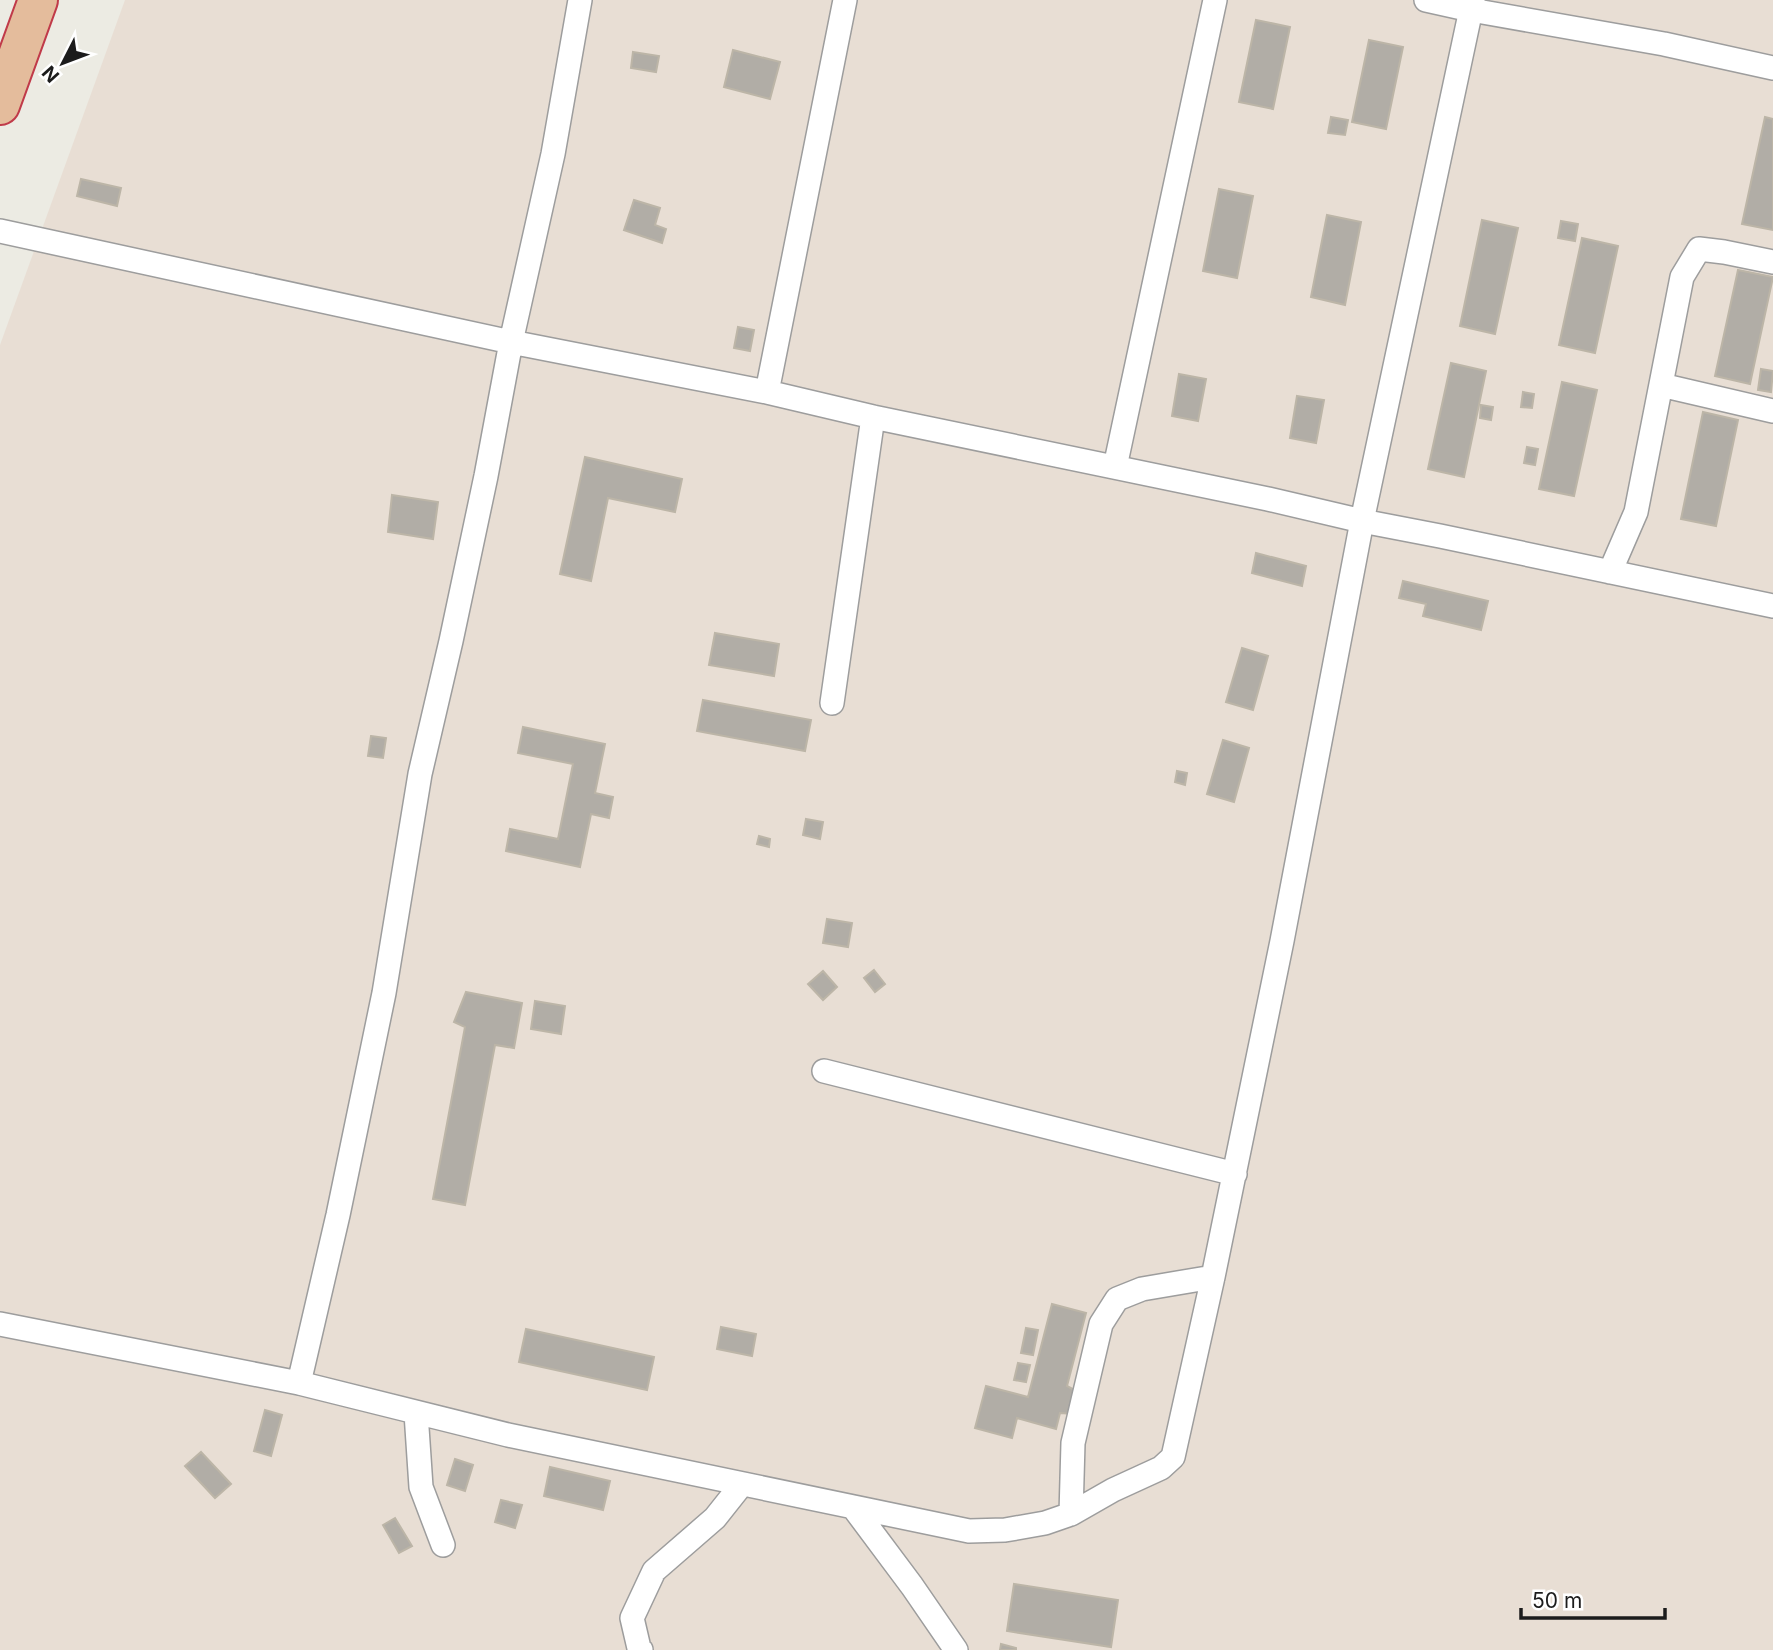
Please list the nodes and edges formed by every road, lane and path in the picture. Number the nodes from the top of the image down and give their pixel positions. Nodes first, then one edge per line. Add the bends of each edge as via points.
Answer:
1 (38, 0) edge
2 (580, 0) edge
3 (845, 0) edge
4 (1215, 0) edge
5 (1426, 0) edge
6 (1472, 5) edge
7 (1773, 68) edge
8 (0, 105) edge
9 (0, 231) edge
10 (1773, 262) edge
11 (511, 342) junction
12 (1661, 385) junction
13 (767, 392) junction
14 (1773, 411) edge
15 (873, 417) junction
16 (1115, 467) junction
17 (1362, 521) junction
18 (1610, 572) junction
19 (1773, 606) edge
20 (832, 704) dead end
21 (824, 1071) dead end
22 (1235, 1174) junction
23 (1213, 1277) junction
24 (0, 1324) edge
25 (299, 1383) junction
26 (416, 1413) junction
27 (742, 1484) junction
28 (853, 1507) junction
29 (1072, 1514) junction
30 (443, 1545) dead end
31 (641, 1650) edge
32 (956, 1650) edge

1 - 8 highway
2 - 11 street via 553,153
3 - 13 street
4 - 16 street
5 - 6 street
6 - 7 street
6 - 17 street
9 - 11 street
10 - 12 street via 1699,249 1682,277
11 - 13 street
11 - 25 street via 420,774 381,1006
12 - 14 street
12 - 18 street via 1636,512
13 - 15 street
15 - 16 street
15 - 20 street
16 - 17 street
17 - 18 street
17 - 22 street
18 - 19 street
21 - 22 street
22 - 23 street
23 - 29 street via 1173,1457 1161,1468
23 - 29 street via 1142,1289 1116,1299 1101,1324 1073,1443
24 - 25 street
25 - 26 street
26 - 27 street
26 - 30 street via 421,1488
27 - 28 street
27 - 31 street via 715,1518 654,1571 632,1618
28 - 29 street via 969,1531 1005,1530
28 - 32 street

